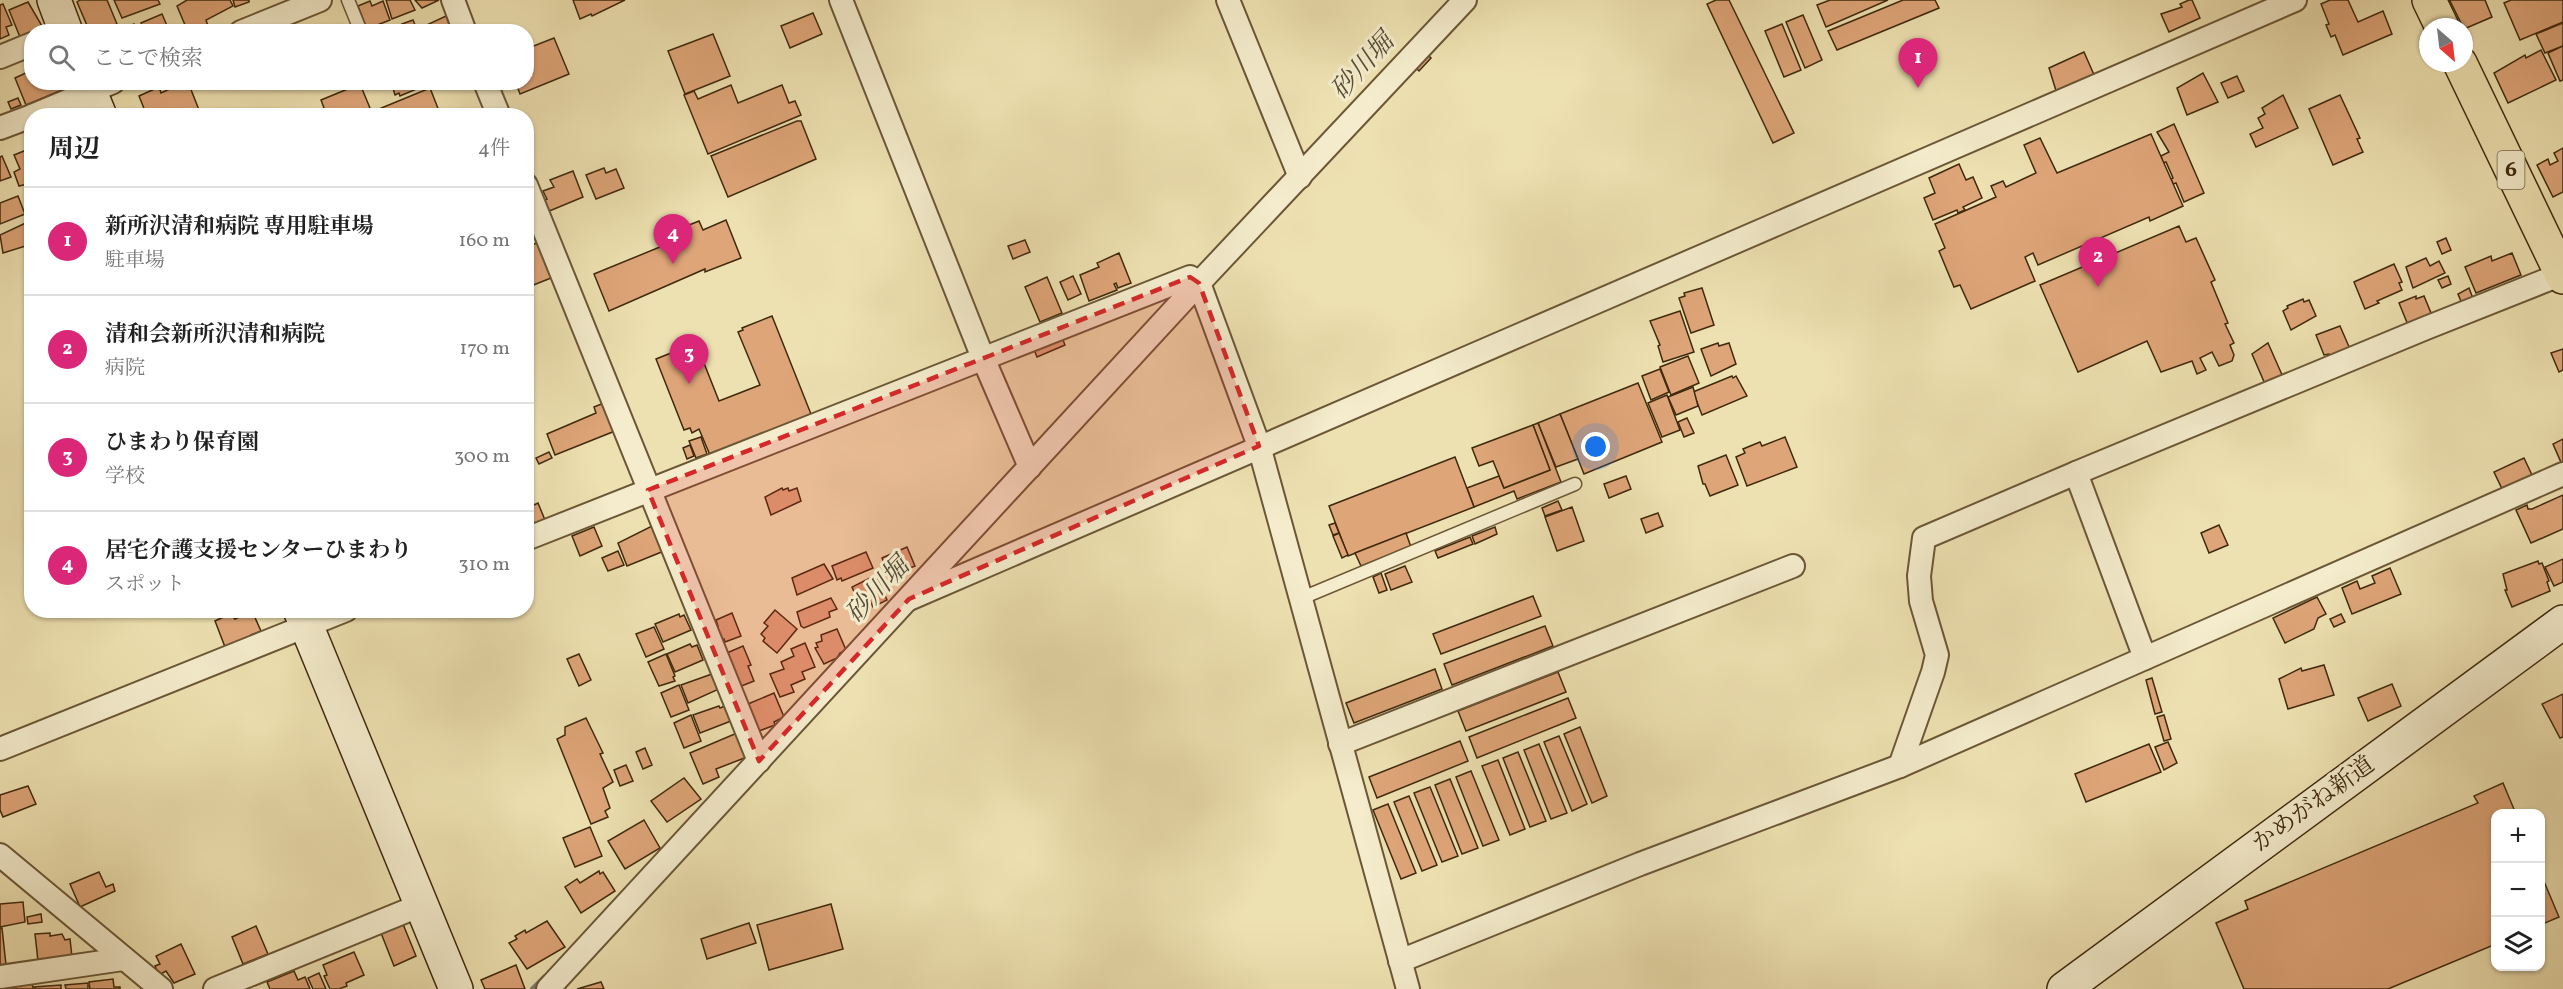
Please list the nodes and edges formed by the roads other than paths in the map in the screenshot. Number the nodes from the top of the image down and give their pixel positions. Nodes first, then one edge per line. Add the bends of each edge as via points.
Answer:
1 (54, 0) edge
2 (320, 0) edge
3 (348, 0) edge
4 (453, 0) edge
5 (841, 0) edge
6 (1228, 0) edge
7 (1465, 0) edge
8 (2295, 0) edge
9 (2429, 0) edge
10 (2438, 18) edge
11 (63, 24) edge
12 (261, 24) edge
13 (358, 24) edge
14 (462, 24) edge
15 (24, 47) edge
16 (0, 57) edge
17 (2464, 72) edge
18 (489, 90) edge
19 (97, 93) edge
20 (55, 108) edge
21 (496, 108) edge
22 (24, 119) edge
23 (0, 129) edge
24 (1300, 177) junction
25 (534, 205) edge
26 (2562, 276) edge
27 (1199, 283) junction
28 (982, 358) junction
29 (1259, 446) junction
30 (1030, 467) junction
31 (2076, 473) junction
32 (2563, 474) edge
33 (1575, 484) dead end
34 (648, 490) junction
35 (534, 535) edge
36 (1793, 566) dead end
37 (1302, 597) junction
38 (909, 599) junction
39 (304, 618) edge
40 (2563, 622) edge
41 (2145, 658) junction
42 (1340, 744) junction
43 (0, 749) edge
44 (759, 761) junction
45 (1900, 766) junction
46 (0, 855) edge
47 (421, 905) junction
48 (123, 959) junction
49 (1400, 960) junction
50 (0, 977) edge
51 (161, 989) edge
52 (215, 989) edge
53 (456, 989) edge
54 (548, 989) edge
55 (1408, 989) edge
56 (2064, 989) edge

1 - 11 street
2 - 12 street
3 - 13 lane
4 - 14 street
5 - 28 street
6 - 24 street
7 - 24 street
8 - 29 street
9 - 10 main road
15 - 16 street
17 - 26 main road, 6
18 - 21 street
19 - 20 street
22 - 23 street
24 - 27 street
25 - 34 street
26 - 31 street
27 - 28 street via 1190,276
27 - 29 street
27 - 30 street
28 - 30 street
28 - 34 street
29 - 37 street
29 - 38 street
30 - 38 street
31 - 41 street
31 - 45 street via 1924,538 1919,576 1921,601 1936,655
32 - 41 street
33 - 37 lane
34 - 35 street
34 - 44 street
36 - 42 street
37 - 42 street
38 - 44 street
39 - 43 street
39 - 47 street
40 - 56 street, かめがね新道
41 - 45 street
42 - 49 street
44 - 54 street
45 - 49 street
46 - 48 street
47 - 52 street
47 - 53 street
48 - 50 street
48 - 51 street
49 - 55 street

